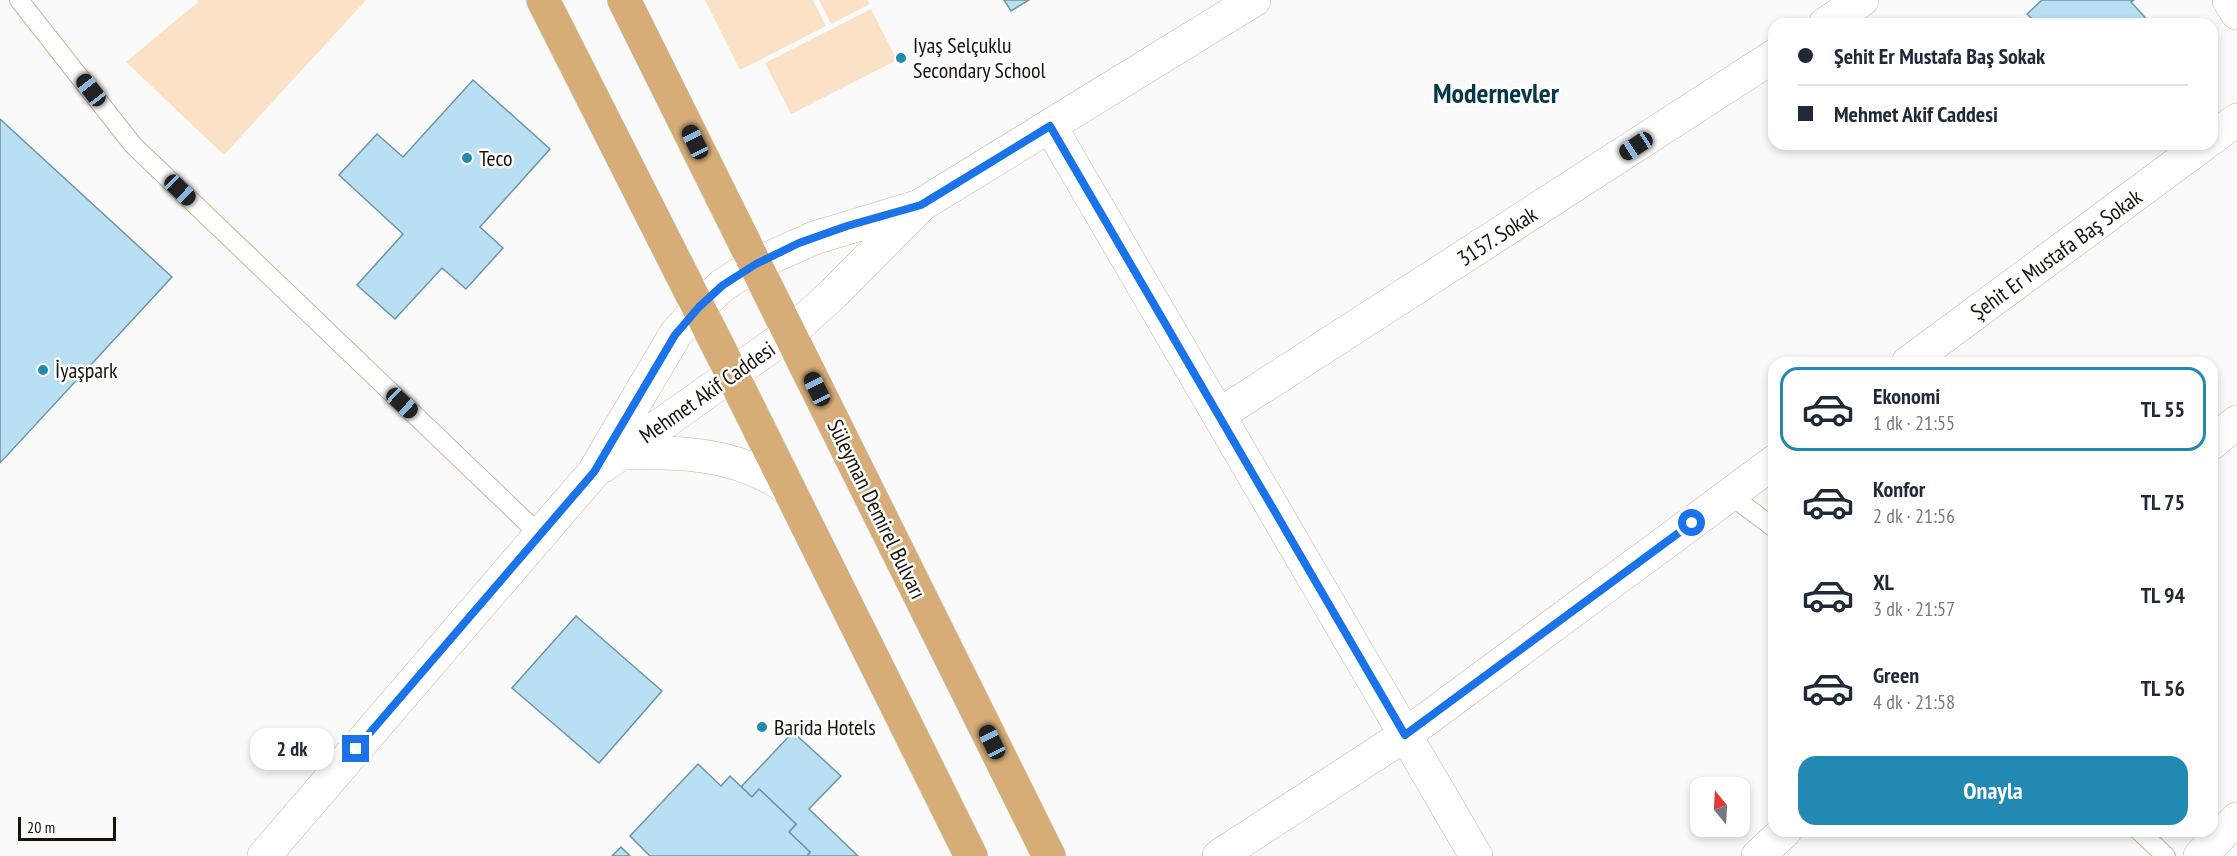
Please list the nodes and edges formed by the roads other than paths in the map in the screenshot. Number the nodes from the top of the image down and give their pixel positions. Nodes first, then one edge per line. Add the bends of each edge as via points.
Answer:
1 (20, 0) edge
2 (543, 0) edge
3 (624, 0) edge
4 (1862, 0) edge
5 (2229, 0) edge
6 (1236, 5) edge
7 (2237, 13) edge
8 (1834, 18) edge
9 (1768, 60) edge
10 (2237, 120) edge
11 (1050, 126) junction
12 (2218, 134) edge
13 (2196, 150) edge
14 (921, 205) junction
15 (756, 264) junction
16 (699, 307) junction
17 (790, 333) junction
18 (1916, 357) edge
19 (732, 374) junction
20 (1219, 415) junction
21 (2237, 422) edge
22 (2218, 438) edge
23 (622, 453) junction
24 (1768, 466) edge
25 (594, 472) junction
26 (787, 487) junction
27 (1730, 495) junction
28 (1768, 524) edge
29 (540, 535) junction
30 (1405, 735) junction
31 (2237, 819) edge
32 (1779, 837) edge
33 (2145, 837) edge
34 (264, 856) edge
35 (971, 856) edge
36 (1049, 856) edge
37 (1219, 856) edge
38 (1476, 856) edge
39 (1758, 856) edge
40 (2166, 856) edge
41 (2200, 856) edge

1 - 29 lane via 133,145
2 - 16 main road
3 - 15 main road, Süleyman Demirel Bulvarı
4 - 8 street
5 - 7 street
6 - 11 street
9 - 20 street, 3157. Sokak
10 - 12 street
11 - 14 street
11 - 20 street
13 - 18 street, Şehit Er Mustafa Baş Sokak
14 - 15 street, Mehmet Akif Caddesi via 814,238
14 - 17 street, Mehmet Akif Caddesi
15 - 16 street, Mehmet Akif Caddesi via 723,285
15 - 17 main road, Süleyman Demirel Bulvarı
16 - 19 main road
16 - 25 street, Mehmet Akif Caddesi via 675,335
17 - 19 street, Mehmet Akif Caddesi
17 - 36 main road, Süleyman Demirel Bulvarı
19 - 23 street, Mehmet Akif Caddesi
19 - 26 main road
20 - 30 street
21 - 22 street
23 - 25 street, Mehmet Akif Caddesi
23 - 26 street via 693,454 726,460
24 - 27 street
25 - 29 street, Mehmet Akif Caddesi
26 - 35 main road
27 - 28 lane
27 - 30 street
29 - 34 street, Mehmet Akif Caddesi
30 - 37 street
30 - 38 street
31 - 41 street
32 - 39 street
33 - 40 lane

